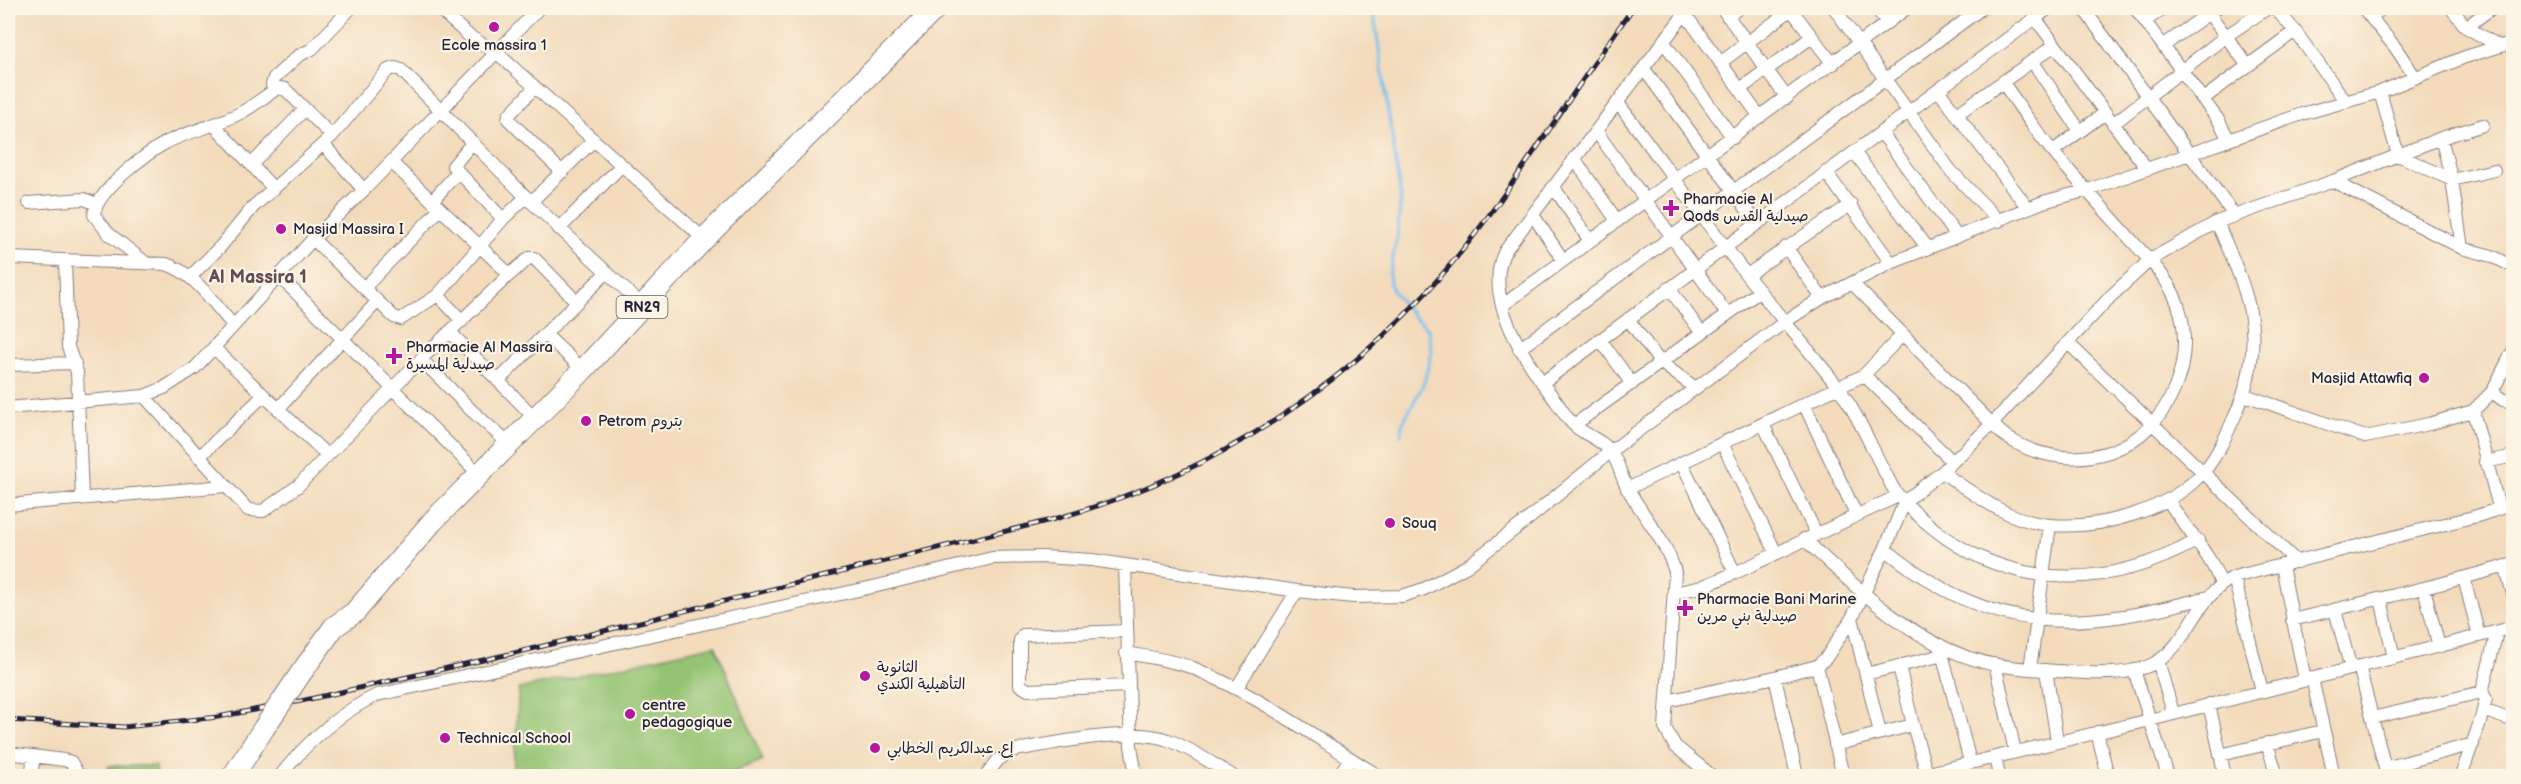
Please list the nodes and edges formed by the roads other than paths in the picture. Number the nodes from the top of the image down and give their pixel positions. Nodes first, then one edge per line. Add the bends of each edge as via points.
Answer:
1 (351, 8) edge
2 (438, 8) edge
3 (539, 8) edge
4 (936, 8) edge
5 (1739, 8) edge
6 (1791, 8) edge
7 (1834, 8) edge
8 (1876, 8) edge
9 (1907, 8) edge
10 (1982, 8) edge
11 (2049, 8) edge
12 (2083, 8) edge
13 (2135, 8) edge
14 (2164, 8) edge
15 (2268, 8) edge
16 (2275, 8) edge
17 (2384, 8) edge
18 (2451, 8) edge
19 (2492, 8) edge
20 (2210, 9) edge
21 (1687, 11) edge
22 (1724, 12) edge
23 (2367, 12) edge
24 (2035, 18) junction
25 (2145, 21) junction
26 (1887, 22) junction
27 (2466, 27) junction
28 (2295, 31) junction
29 (2226, 36) junction
30 (1812, 37) junction
31 (1664, 41) junction
32 (1746, 42) junction
33 (2514, 42) edge
34 (1860, 44) junction
35 (2055, 45) junction
36 (2163, 46) junction
37 (2499, 46) junction
38 (497, 52) junction
39 (2032, 61) junction
40 (1720, 63) junction
41 (1833, 64) junction
42 (2248, 66) junction
43 (1644, 69) junction
44 (2182, 70) junction
45 (1766, 71) junction
46 (2415, 77) junction
47 (1885, 80) junction
48 (2003, 83) junction
49 (535, 87) junction
50 (1740, 89) junction
51 (275, 90) junction
52 (1938, 90) junction
53 (2380, 92) junction
54 (2148, 97) junction
55 (1786, 98) junction
56 (2203, 99) junction
57 (2346, 102) junction
58 (1617, 103) junction
59 (305, 109) junction
60 (441, 110) junction
61 (1909, 111) junction
62 (2105, 113) junction
63 (1957, 114) junction
64 (1760, 117) junction
65 (2113, 124) junction
66 (214, 125) junction
67 (2483, 125) dead end
68 (1596, 131) junction
69 (2080, 131) junction
70 (1881, 132) junction
71 (1733, 138) junction
72 (2441, 138) junction
73 (327, 140) junction
74 (594, 140) junction
75 (2229, 140) junction
76 (472, 142) junction
77 (2053, 151) junction
78 (1854, 152) junction
79 (2188, 155) junction
80 (2398, 155) junction
81 (1707, 156) junction
82 (1574, 158) junction
83 (391, 162) junction
84 (252, 164) junction
85 (622, 165) junction
86 (2147, 169) junction
87 (2494, 170) dead end
88 (562, 172) junction
89 (1826, 172) junction
90 (457, 173) junction
91 (1675, 179) junction
92 (2452, 180) junction
93 (2333, 181) junction
94 (1553, 186) junction
95 (274, 189) junction
96 (364, 190) junction
97 (2088, 190) junction
98 (1733, 191) junction
99 (529, 199) junction
100 (1645, 200) junction
101 (29, 203) dead end
102 (97, 204) junction
103 (1851, 204) junction
104 (436, 205) junction
105 (2028, 208) junction
106 (1533, 214) junction
107 (1702, 214) junction
108 (2234, 215) junction
109 (503, 219) junction
110 (1617, 221) junction
111 (1999, 221) junction
112 (2217, 222) junction
113 (1757, 223) junction
114 (559, 229) junction
115 (1956, 235) junction
116 (1671, 236) junction
117 (314, 239) junction
118 (704, 239) junction
119 (1590, 241) junction
120 (480, 247) junction
121 (1725, 247) junction
122 (1786, 247) junction
123 (1927, 247) junction
124 (2462, 248) junction
125 (8, 258) edge
126 (1563, 260) junction
127 (2150, 260) junction
128 (65, 261) junction
129 (146, 263) junction
130 (1891, 263) junction
131 (2514, 267) edge
132 (1695, 269) junction
133 (606, 274) junction
134 (1746, 275) junction
135 (190, 277) junction
136 (280, 277) junction
137 (507, 277) junction
138 (1853, 284) junction
139 (364, 288) junction
140 (1669, 288) junction
141 (1760, 291) junction
142 (438, 294) junction
143 (1822, 298) junction
144 (377, 302) junction
145 (577, 302) junction
146 (1503, 305) junction
147 (643, 306) junction
148 (1727, 314) junction
149 (1628, 319) junction
150 (462, 321) junction
151 (1786, 321) junction
152 (232, 324) junction
153 (1701, 332) junction
154 (450, 333) junction
155 (545, 334) junction
156 (1904, 334) junction
157 (343, 339) junction
158 (1600, 339) junction
159 (2068, 343) junction
160 (214, 348) junction
161 (1519, 349) junction
162 (2514, 349) edge
163 (421, 359) junction
164 (1660, 362) junction
165 (75, 363) junction
166 (8, 365) edge
167 (583, 370) junction
168 (1864, 375) junction
169 (498, 381) junction
170 (1542, 383) junction
171 (1632, 384) junction
172 (393, 387) junction
173 (1694, 387) junction
174 (1839, 389) junction
175 (2492, 392) junction
176 (2245, 395) junction
177 (144, 396) junction
178 (263, 396) junction
179 (2514, 402) edge
180 (79, 403) junction
181 (1804, 404) junction
182 (8, 408) edge
183 (278, 409) junction
184 (2473, 411) junction
185 (535, 418) junction
186 (1763, 424) junction
187 (1992, 424) junction
188 (2153, 424) junction
189 (1574, 425) junction
190 (1722, 443) junction
191 (509, 444) junction
192 (1611, 451) junction
193 (327, 455) junction
194 (2514, 456) edge
195 (199, 457) junction
196 (1953, 461) junction
197 (2485, 462) junction
198 (1682, 463) junction
199 (2204, 471) junction
200 (1942, 472) junction
201 (479, 474) junction
202 (225, 486) junction
203 (1627, 489) junction
204 (82, 497) junction
205 (1901, 498) junction
206 (2168, 500) junction
207 (2514, 504) edge
208 (8, 505) edge
209 (2499, 507) junction
210 (1856, 514) junction
211 (2050, 525) junction
212 (1816, 533) junction
213 (1804, 538) junction
214 (2198, 540) junction
215 (1885, 549) junction
216 (1776, 553) junction
217 (2297, 562) junction
218 (1125, 565) junction
219 (2509, 565) edge
220 (2282, 566) junction
221 (1735, 573) junction
222 (2043, 576) junction
223 (2234, 577) junction
224 (2464, 578) junction
225 (2221, 584) junction
226 (2424, 588) junction
227 (1296, 591) junction
228 (1674, 593) junction
229 (1863, 594) junction
230 (2208, 597) junction
231 (2514, 597) edge
232 (2381, 599) junction
233 (2336, 610) junction
234 (1852, 618) junction
235 (2292, 620) junction
236 (2037, 621) junction
237 (2514, 627) edge
238 (1127, 631) junction
239 (2497, 632) junction
240 (2479, 636) junction
241 (2439, 647) junction
242 (1941, 650) junction
243 (1126, 653) junction
244 (2394, 658) junction
245 (2158, 661) junction
246 (1995, 664) junction
247 (1817, 666) junction
248 (1899, 666) junction
249 (2355, 668) junction
250 (2030, 669) junction
251 (2046, 670) junction
252 (2134, 670) junction
253 (1866, 674) junction
254 (1775, 677) junction
255 (2308, 679) junction
256 (1128, 686) junction
257 (1236, 689) junction
258 (2262, 691) junction
259 (2482, 692) junction
260 (1667, 700) junction
261 (2209, 704) junction
262 (2483, 710) junction
263 (2173, 713) junction
264 (2372, 718) junction
265 (2150, 720) junction
266 (2514, 721) edge
267 (1913, 725) junction
268 (269, 731) junction
269 (2323, 731) junction
270 (2097, 732) junction
271 (1880, 733) junction
272 (1130, 734) junction
273 (2057, 741) junction
274 (2267, 743) junction
275 (2473, 744) junction
276 (1835, 745) junction
277 (2015, 751) junction
278 (8, 753) edge
279 (2220, 754) junction
280 (34, 756) junction
281 (1995, 757) junction
282 (1350, 759) junction
283 (1970, 762) junction
284 (2386, 772) edge
285 (1945, 773) edge
286 (1922, 775) edge
287 (31, 777) edge
288 (79, 777) edge
289 (233, 777) edge
290 (246, 777) edge
291 (280, 777) edge
292 (986, 777) edge
293 (1136, 777) edge
294 (1233, 777) edge
295 (1338, 777) edge
296 (1379, 777) edge
297 (1712, 777) edge
298 (1797, 777) edge
299 (1843, 777) edge
300 (1999, 777) edge
301 (2108, 777) edge
302 (2168, 777) edge
303 (2225, 777) edge
304 (2277, 777) edge
305 (2334, 777) edge
306 (2461, 777) edge

1 - 51 street via 312,50 303,52 274,78
2 - 38 street via 469,36
3 - 38 street
4 - 118 highway, RN29
5 - 22 street
6 - 30 street
6 - 32 street
7 - 34 street
8 - 26 street
9 - 26 street
10 - 47 street
11 - 24 street
12 - 54 street
13 - 25 street
14 - 25 street
15 - 29 street
16 - 28 street
17 - 23 street
18 - 27 street
19 - 27 street
20 - 29 street
20 - 36 street
21 - 31 street
21 - 40 street
22 - 32 street
23 - 46 street
24 - 35 street
24 - 52 street
25 - 36 street
26 - 34 street
27 - 37 street
28 - 42 street
28 - 57 street
29 - 42 street
29 - 44 street
30 - 41 street
30 - 45 street
31 - 43 street
31 - 71 street
32 - 40 street
32 - 45 street
33 - 37 street
34 - 41 street
34 - 47 street
35 - 39 street
35 - 62 street
36 - 44 street
37 - 46 street
38 - 49 street
38 - 60 street
39 - 48 street
39 - 69 street
40 - 50 street
41 - 55 street
42 - 56 street
43 - 58 street
43 - 81 street
44 - 54 street
44 - 56 street
45 - 50 street
45 - 55 street
46 - 53 street
47 - 61 street
47 - 98 street
48 - 63 street
48 - 77 street
49 - 74 street
49 - 88 street via 508,119
50 - 64 street
51 - 59 street via 285,89
51 - 66 street via 245,111
52 - 61 street
52 - 63 street
53 - 57 street
53 - 80 street
54 - 65 street
54 - 79 street
55 - 64 street
56 - 75 street
57 - 75 street
58 - 68 street
58 - 91 street
59 - 73 street
59 - 84 street
60 - 73 street via 401,70 392,68
60 - 76 street
60 - 83 street
61 - 70 street
61 - 111 street via 1951,171
62 - 65 street
62 - 69 street
63 - 105 street
64 - 71 street
65 - 86 street
66 - 84 street
66 - 102 street via 169,141 141,160
67 - 72 street
68 - 82 street
68 - 100 street
69 - 77 street
70 - 78 street
70 - 115 street
71 - 81 street
72 - 80 street
72 - 92 street
73 - 95 street
73 - 96 street
74 - 85 street
74 - 88 street
75 - 79 street
76 - 90 street via 453,164
76 - 99 street
77 - 97 street
78 - 89 street
78 - 123 street
79 - 86 street
79 - 108 street
80 - 92 street
80 - 93 street
81 - 91 street
81 - 98 street
82 - 94 street
82 - 110 street
83 - 96 street
83 - 104 street
84 - 95 street
85 - 114 street
85 - 118 street
86 - 97 street
87 - 92 street
88 - 99 street
89 - 103 street
89 - 113 street
90 - 104 street
90 - 109 street
91 - 100 street
91 - 107 street
92 - 124 street
93 - 108 street
93 - 124 street
94 - 106 street
94 - 119 street
95 - 135 street
96 - 117 street
97 - 105 street
97 - 127 street
98 - 107 street
98 - 113 street
99 - 109 street
99 - 114 street
100 - 110 street
100 - 116 street
101 - 102 street via 84,199
102 - 129 street via 95,219
103 - 122 street
103 - 130 street
104 - 120 street
104 - 139 street
105 - 111 street
106 - 126 street
106 - 146 street via 1499,262
107 - 116 street
107 - 121 street
108 - 112 street
109 - 120 street
110 - 119 street
111 - 115 street
112 - 127 street
112 - 176 street via 2250,313 2252,357
113 - 121 street
114 - 133 street
115 - 123 street
116 - 132 street
116 - 161 street
117 - 136 street
117 - 139 street
118 - 147 highway, RN29
119 - 126 street
120 - 137 street via 506,271
120 - 142 street
121 - 132 street
121 - 134 street
122 - 134 street
122 - 143 street
123 - 130 street
124 - 131 street
125 - 128 street
126 - 146 street
127 - 159 street
127 - 188 street via 2173,293 2182,315 2184,335 2178,384
128 - 129 street
128 - 165 street via 69,351
129 - 135 street via 177,267
130 - 138 street
132 - 140 street
132 - 148 street
133 - 145 street
133 - 147 street
134 - 141 street
135 - 152 street
136 - 152 street
136 - 157 street
137 - 145 street via 534,258
137 - 150 street
138 - 143 street
138 - 156 street
139 - 144 street
140 - 149 street
140 - 153 street
141 - 148 street
141 - 151 street
142 - 144 street via 401,319
142 - 150 street
143 - 151 street
144 - 157 street
145 - 155 street
146 - 161 street
147 - 167 highway, RN29
148 - 153 street
149 - 158 street
149 - 164 street
150 - 154 street
151 - 173 street
151 - 174 street
152 - 160 street
153 - 164 street
154 - 163 street
154 - 169 street
155 - 167 street
155 - 169 street
156 - 168 street
156 - 187 street
157 - 172 street
157 - 183 street
158 - 170 street
158 - 171 street
159 - 187 street
159 - 188 street
160 - 177 street via 181,378
160 - 178 street
161 - 170 street
162 - 175 street
163 - 172 street
163 - 191 street
164 - 171 street
164 - 173 street
165 - 166 street
165 - 180 street
167 - 185 highway, RN29
168 - 174 street
168 - 196 street
169 - 185 street
170 - 189 street
171 - 189 street
172 - 193 street
172 - 201 street
173 - 192 street
174 - 181 street
174 - 205 street
175 - 179 street
175 - 184 street
176 - 184 street via 2365,437
176 - 199 street
177 - 180 street
177 - 195 street
178 - 183 street
178 - 195 street
180 - 182 street
180 - 204 street
181 - 186 street
181 - 210 street
183 - 193 street
184 - 197 street
185 - 191 highway, RN29
186 - 190 street
186 - 212 street
187 - 188 street via 2012,441 2037,452 2088,457 2111,452
187 - 196 street
188 - 199 street
189 - 192 street
190 - 198 street
190 - 216 street
191 - 201 highway, RN29
192 - 203 street
192 - 227 street via 1467,566 1424,589 1377,598
193 - 202 street via 293,490 263,511 248,510
194 - 197 street
195 - 202 street
196 - 200 street
197 - 209 street
198 - 203 street
198 - 221 street
199 - 206 street
199 - 217 street
200 - 205 street
200 - 211 street via 1990,506
201 - 268 highway, RN29 via 419,536 355,612
202 - 204 street
203 - 228 street via 1671,557
204 - 208 street
205 - 210 street
205 - 215 street
205 - 222 street via 1919,518 1962,549 1990,563
206 - 211 street via 2104,522
206 - 214 street
207 - 209 street
209 - 217 street
210 - 212 street
211 - 222 street
212 - 213 street
213 - 216 street
213 - 229 street
214 - 222 street via 2168,557 2103,576
214 - 225 street
215 - 229 street
215 - 236 street via 1932,584 1973,603
216 - 221 street
217 - 220 street
218 - 227 street
218 - 238 street
218 - 291 street via 1043,556 992,558 376,695 351,707 325,728
219 - 224 street
219 - 231 street
220 - 223 street
220 - 235 street
221 - 228 street
222 - 236 street
223 - 225 street
223 - 258 street
224 - 226 street
224 - 240 street
225 - 230 street
226 - 232 street
226 - 241 street
227 - 257 street
228 - 260 street
229 - 234 street
229 - 242 street
230 - 236 street via 2105,619
230 - 245 street
232 - 233 street
232 - 244 street
233 - 235 street
233 - 249 street
234 - 247 street
234 - 253 street
235 - 255 street
236 - 250 street
237 - 239 street
238 - 243 street
238 - 256 street via 1023,635 1020,685 1028,690
239 - 240 street
239 - 259 street
240 - 241 street
241 - 244 street
242 - 246 street
242 - 248 street
242 - 283 street
243 - 256 street
243 - 257 street via 1191,667
244 - 249 street
245 - 252 street
245 - 263 street
246 - 250 street
246 - 277 street
247 - 254 street
247 - 276 street
248 - 253 street
248 - 267 street
249 - 255 street
249 - 264 street
250 - 251 street
251 - 252 street
251 - 273 street
252 - 265 street
253 - 271 street
254 - 260 street
254 - 298 street
255 - 258 street
255 - 269 street
256 - 272 street
257 - 282 street
258 - 261 street
259 - 262 street via 2486,699
259 - 264 street
260 - 297 street via 1665,728 1670,738
261 - 263 street
261 - 279 street
262 - 266 street
262 - 275 street
263 - 265 street
264 - 284 street
265 - 270 street
265 - 302 street
267 - 271 street
267 - 286 street
268 - 289 highway, RN29
268 - 290 highway, RN29
269 - 274 street
269 - 305 street
270 - 273 street
270 - 301 street
271 - 276 street
272 - 292 street via 1011,752 998,760
272 - 293 street
272 - 294 street via 1167,739
273 - 277 street
274 - 279 street
274 - 304 street
275 - 284 street
275 - 306 street
276 - 299 street
277 - 281 street
278 - 280 street
279 - 303 street
280 - 287 street
280 - 288 street via 71,762
281 - 283 street
281 - 300 street
282 - 295 street
282 - 296 street
283 - 285 street
285 - 286 street

